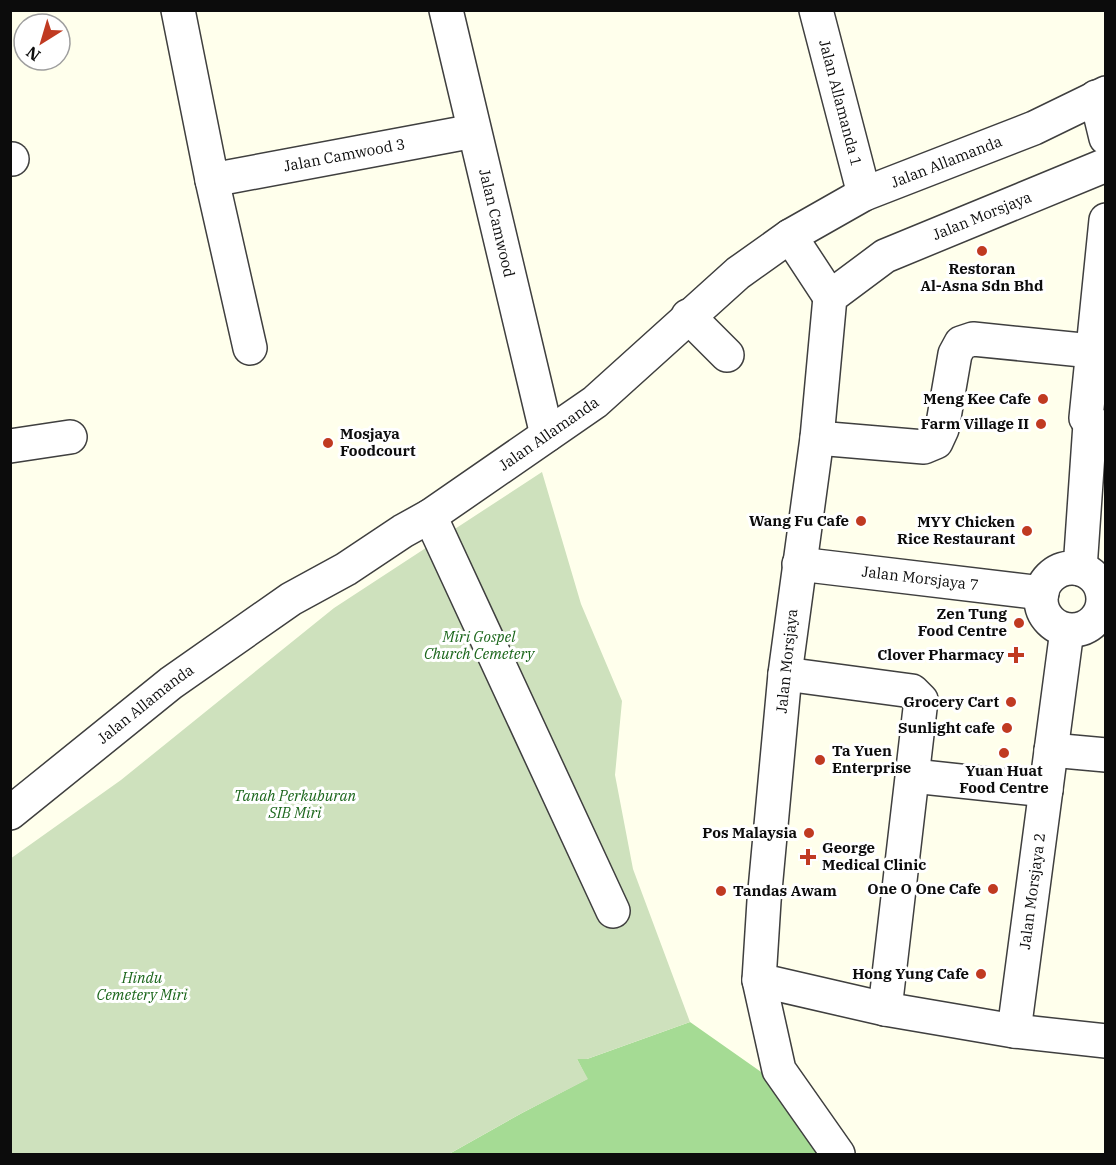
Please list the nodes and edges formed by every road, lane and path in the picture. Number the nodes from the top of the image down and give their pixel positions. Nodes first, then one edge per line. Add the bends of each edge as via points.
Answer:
1 (178, 10) edge
2 (446, 10) edge
3 (816, 10) edge
4 (1101, 95) edge
5 (474, 131) junction
6 (1106, 138) edge
7 (1106, 165) edge
8 (212, 180) junction
9 (864, 194) junction
10 (1106, 220) edge
11 (790, 236) junction
12 (830, 297) junction
13 (688, 316) junction
14 (250, 348) dead end
15 (1092, 351) junction
16 (727, 355) dead end
17 (1097, 425) edge
18 (547, 435) junction
19 (70, 437) dead end
20 (817, 438) junction
21 (10, 446) edge
22 (430, 516) junction
23 (799, 564) junction
24 (1094, 576) edge
25 (1042, 592) junction
26 (1086, 629) edge
27 (785, 674) junction
28 (1051, 750) junction
29 (1106, 755) edge
30 (914, 776) junction
31 (1046, 790) junction
32 (10, 813) edge
33 (613, 911) dead end
34 (759, 980) junction
35 (885, 1009) junction
36 (1014, 1031) junction
37 (1106, 1041) edge
38 (838, 1155) edge

1 - 8 street
2 - 5 street, Jalan Camwood
3 - 9 street, Jalan Allamanda 1
4 - 6 street
4 - 9 street, Jalan Allamanda via 1034,128
5 - 8 street, Jalan Camwood 3
5 - 18 street, Jalan Camwood
7 - 12 street, Jalan Morsjaya via 885,256
8 - 14 street
9 - 11 street, Jalan Allamanda
10 - 15 street
11 - 12 street
11 - 13 street, Jalan Allamanda
12 - 20 street, Jalan Morsjaya
13 - 16 street
13 - 18 street, Jalan Allamanda via 595,402
15 - 17 street via 1086,418
15 - 20 street via 973,339 961,343 955,354 942,429 936,442 924,447
17 - 24 street
18 - 22 street, Jalan Allamanda
19 - 21 street
20 - 23 street, Jalan Morsjaya
22 - 32 street, Jalan Allamanda via 291,599 171,683
22 - 33 street
23 - 25 street, Jalan Morsjaya 7
23 - 27 street, Jalan Morsjaya
24 - 25 street via 1070,568 1060,570 1045,583
24 - 26 street via 1103,601 1101,611
25 - 26 street via 1049,620
26 - 28 street, Jalan Morsjaya 2
27 - 30 street via 912,691 918,695 921,700
27 - 34 street, Jalan Morsjaya
28 - 29 street
28 - 31 street, Jalan Morsjaya 2
30 - 31 street
30 - 35 street
31 - 36 street, Jalan Morsjaya 2
34 - 35 street
34 - 38 street, Jalan Morsjaya via 779,1070
35 - 36 street
36 - 37 street

